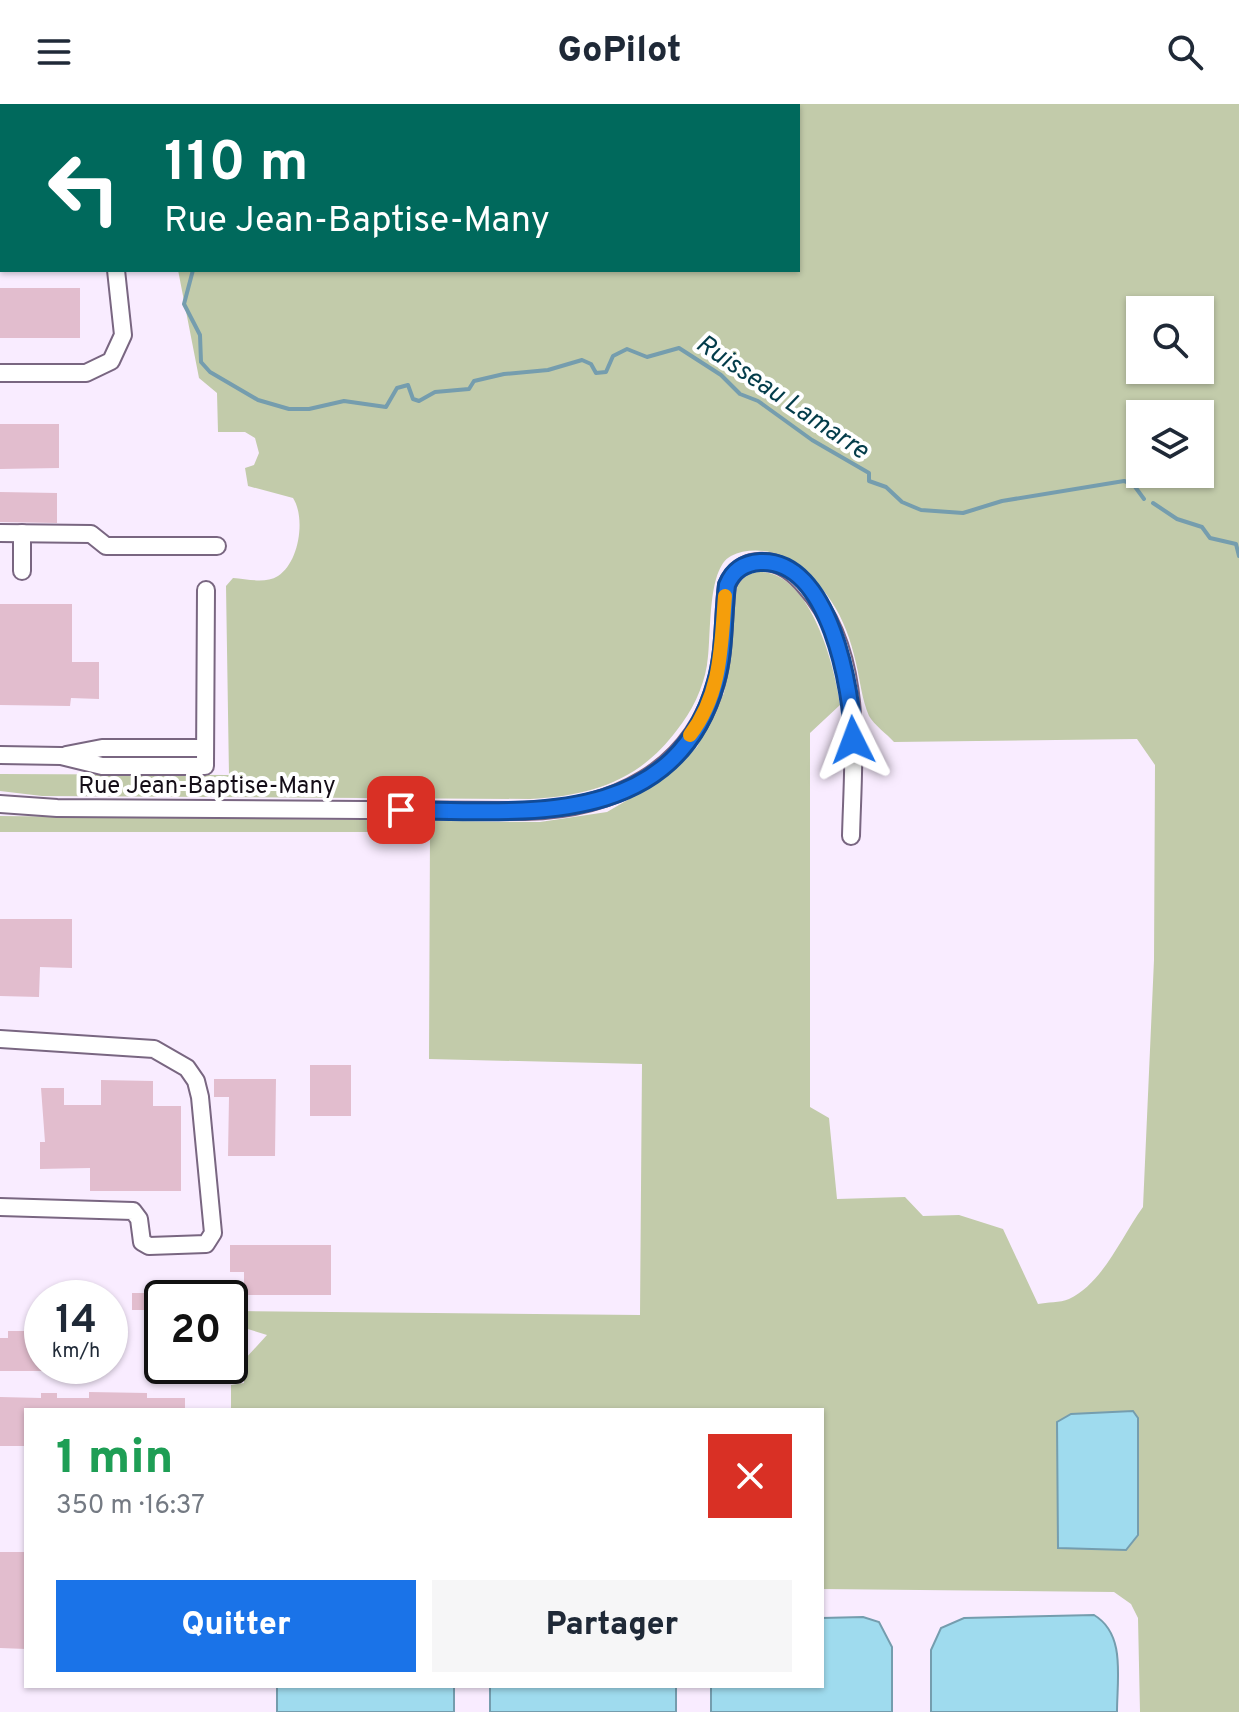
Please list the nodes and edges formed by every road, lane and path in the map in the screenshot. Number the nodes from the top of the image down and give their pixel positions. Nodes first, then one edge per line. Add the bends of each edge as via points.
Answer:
1 (116, 272) edge
2 (0, 373) edge
3 (0, 533) edge
4 (22, 533) junction
5 (217, 546) dead end
6 (22, 571) dead end
7 (206, 590) dead end
8 (0, 755) edge
9 (0, 804) edge
10 (851, 836) dead end
11 (0, 1039) edge
12 (0, 1207) edge

1 - 2 lane via 123,335 111,361 86,373
3 - 4 lane
4 - 5 lane via 91,534 106,546
4 - 6 lane
7 - 8 lane via 205,766 102,766 61,756
9 - 10 lane, Rue Jean-Baptise-Many via 525,811 609,799 656,771 697,726 720,667 731,574 763,561 799,579 838,642 852,719
11 - 12 lane via 154,1049 187,1068 200,1097 213,1233 206,1244 149,1246 142,1242 133,1211

